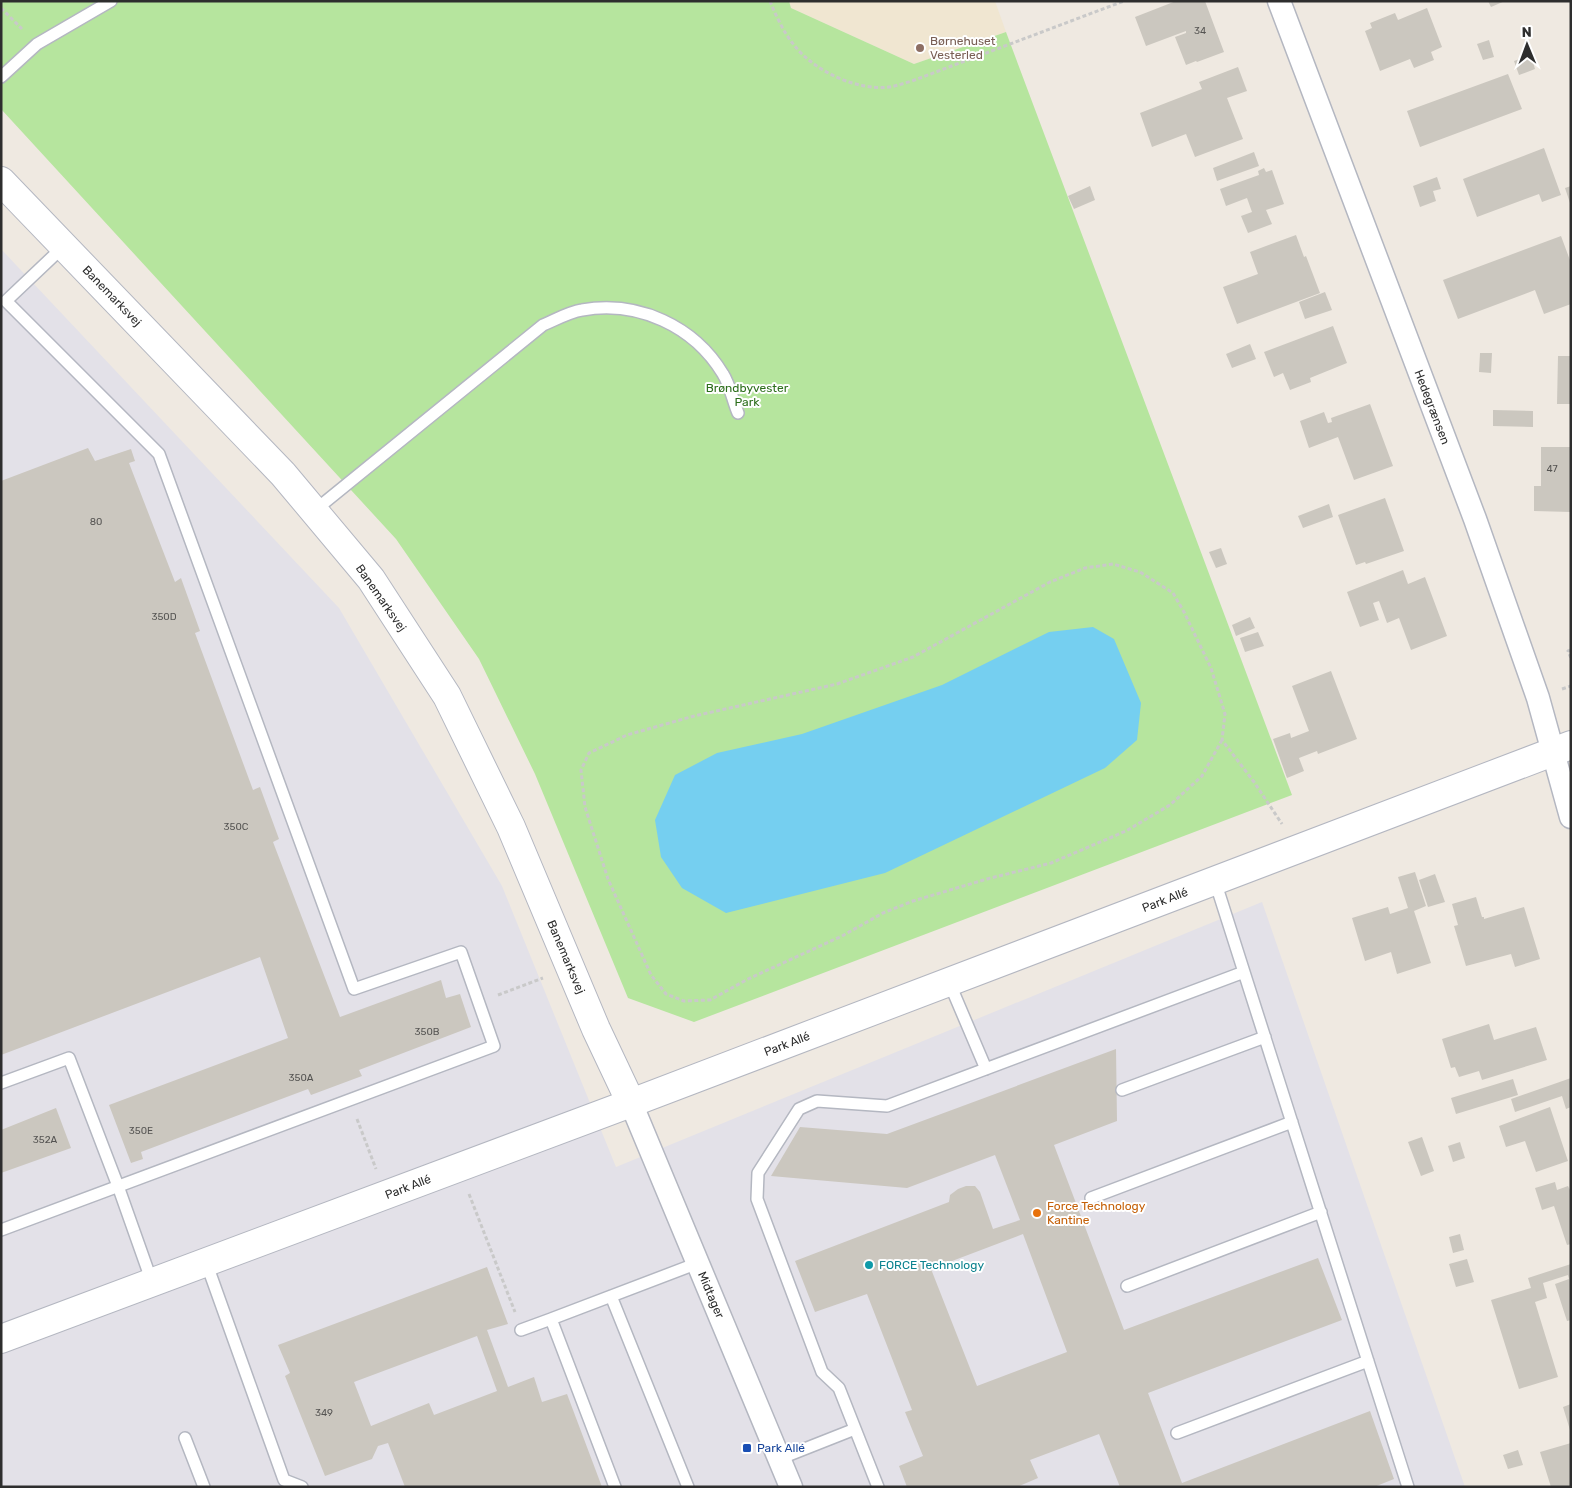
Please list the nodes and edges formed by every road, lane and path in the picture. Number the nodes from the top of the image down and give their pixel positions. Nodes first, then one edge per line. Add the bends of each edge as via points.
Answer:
1 (111, 1) edge
2 (770, 1) edge
3 (1124, 1) edge
4 (1279, 1) edge
5 (1, 8) edge
6 (37, 44) junction
7 (1, 77) edge
8 (1, 181) edge
9 (64, 246) junction
10 (4, 303) edge
11 (738, 413) dead end
12 (314, 511) junction
13 (1571, 650) edge
14 (1571, 658) edge
15 (1222, 740) junction
16 (1562, 748) edge
17 (1571, 817) edge
18 (1298, 849) junction
19 (1215, 881) junction
20 (570, 967) junction
21 (1244, 972) junction
22 (949, 982) junction
23 (479, 1003) junction
24 (1265, 1037) junction
25 (986, 1069) junction
26 (1, 1083) edge
27 (1122, 1090) dead end
28 (350, 1099) junction
29 (631, 1103) junction
30 (1292, 1122) junction
31 (459, 1168) junction
32 (118, 1186) junction
33 (386, 1195) junction
34 (1092, 1198) dead end
35 (1321, 1212) junction
36 (1, 1230) edge
37 (206, 1262) junction
38 (698, 1263) junction
39 (152, 1282) junction
40 (1127, 1286) dead end
41 (611, 1296) junction
42 (551, 1319) junction
43 (521, 1330) joint
44 (1, 1339) edge
45 (1368, 1361) junction
46 (856, 1429) junction
47 (1177, 1433) dead end
48 (185, 1438) dead end
49 (779, 1459) junction
50 (204, 1487) edge
51 (302, 1487) edge
52 (615, 1487) edge
53 (688, 1487) edge
54 (791, 1487) edge
55 (878, 1487) edge
56 (1408, 1487) edge

1 - 6 lane
2 - 3 path via 794,45 819,68 854,84 888,87 912,81
4 - 16 street, Hedegrænsen via 1538,698
5 - 6 path
6 - 7 lane
8 - 9 street, Banemarksvej
9 - 10 lane
9 - 12 street, Banemarksvej via 283,474
10 - 23 lane via 159,454 354,989 460,952
11 - 12 lane via 724,375 698,342 677,328 663,319 623,308 582,310 543,325
12 - 20 street, Banemarksvej via 371,579 447,696 511,827
13 - 14 path via 1568,651
15 - 15 path via 1202,776 1170,805 1126,831 1050,863 913,901 883,913 710,1000 684,1001 666,994 651,975 608,879 585,807 581,770 589,753 627,735 694,716 837,684 913,657 1050,582 1085,568 1113,564 1140,572 1173,593 1211,668 1225,714
15 - 18 path
16 - 17 street, Hedegrænsen
16 - 18 street, Park Allé
18 - 19 street, Park Allé
19 - 21 lane
19 - 22 street, Park Allé
20 - 23 path
20 - 29 street, Banemarksvej
21 - 24 lane
21 - 25 lane
22 - 25 lane
22 - 29 street, Park Allé
23 - 28 lane via 494,1046
24 - 27 lane
24 - 30 lane
25 - 46 lane via 887,1106 817,1101 799,1109 758,1174 757,1199 822,1372 840,1388
26 - 32 lane via 69,1058
28 - 32 lane
28 - 33 path
29 - 31 street, Park Allé
29 - 38 street, Midtager
30 - 34 lane
30 - 35 lane
31 - 33 street, Park Allé
31 - 43 path
32 - 36 lane
32 - 39 lane
33 - 37 street, Park Allé
35 - 40 lane
35 - 45 lane
37 - 39 street, Park Allé
37 - 51 lane via 284,1480
38 - 41 lane
38 - 49 street, Midtager
39 - 44 street, Park Allé
41 - 42 lane
41 - 53 lane
42 - 43 lane
42 - 52 lane
45 - 47 lane
45 - 56 lane
46 - 49 lane
46 - 55 lane
48 - 50 lane
49 - 54 street, Midtager

